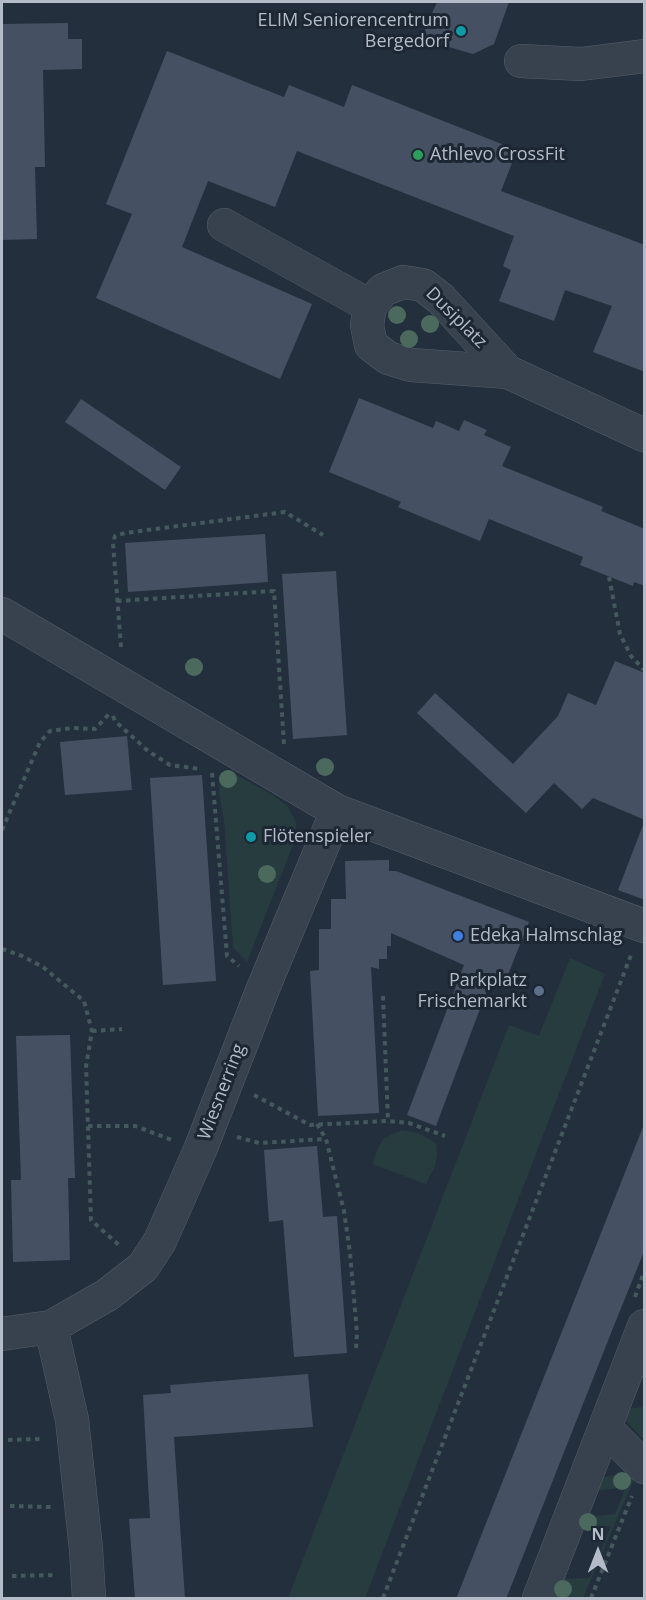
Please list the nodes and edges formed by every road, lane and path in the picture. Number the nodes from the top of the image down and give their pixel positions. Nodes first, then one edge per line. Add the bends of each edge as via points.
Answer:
1 (645, 56) edge
2 (521, 61) dead end
3 (224, 225) dead end
4 (370, 306) junction
5 (508, 372) junction
6 (645, 435) edge
7 (323, 535) dead end
8 (609, 577) dead end
9 (117, 601) junction
10 (2, 614) edge
11 (645, 670) edge
12 (119, 682) junction
13 (220, 743) junction
14 (212, 775) junction
15 (287, 782) junction
16 (337, 811) junction
17 (2, 830) edge
18 (644, 926) edge
19 (2, 949) edge
20 (264, 986) junction
21 (383, 996) dead end
22 (122, 1029) dead end
23 (92, 1031) junction
24 (226, 1081) junction
25 (388, 1121) junction
26 (317, 1124) junction
27 (88, 1126) junction
28 (445, 1136) dead end
29 (326, 1139) junction
30 (204, 1140) junction
31 (142, 1267) junction
32 (645, 1326) edge
33 (51, 1327) junction
34 (2, 1334) edge
35 (356, 1348) dead end
36 (605, 1428) junction
37 (47, 1439) dead end
38 (8, 1440) dead end
39 (644, 1467) edge
40 (10, 1506) dead end
41 (52, 1507) dead end
42 (67, 1575) dead end
43 (12, 1576) dead end
44 (89, 1599) edge
45 (383, 1599) edge
46 (539, 1599) edge
47 (591, 1599) edge

1 - 2 street via 581,64
3 - 4 street
4 - 5 street, Dusiplatz via 367,325 371,345 388,358 411,365
4 - 5 street, Dusiplatz via 383,290 403,282 423,285 441,299
5 - 6 street, Dusiplatz
7 - 9 path via 285,512 115,536 112,543
8 - 11 path via 620,634 631,656
9 - 12 path via 122,658
9 - 15 path via 273,591
10 - 12 street
12 - 13 street
13 - 14 path
13 - 15 street
14 - 17 path via 205,770 170,765 115,721 112,712 95,729 50,731 40,742
14 - 20 path via 226,956
15 - 16 street
16 - 18 street
16 - 20 street, Wiesnerring
18 - 45 path
19 - 23 path via 43,967 84,1001
20 - 24 street, Wiesnerring
21 - 25 path
22 - 23 path
23 - 27 path via 86,1066
24 - 26 path via 310,1125
24 - 30 street, Wiesnerring
25 - 26 path
25 - 28 path via 409,1123
26 - 29 path
27 - 30 path via 135,1126
27 - 31 path via 91,1220
29 - 30 path via 259,1143
29 - 35 path via 344,1211
30 - 31 street, Wiesnerring via 160,1241
31 - 33 street, Wiesnerring via 107,1295
32 - 36 street
33 - 34 street, Wiesnerring
33 - 44 street via 72,1420
36 - 39 street
36 - 46 street
37 - 38 path
39 - 47 path
40 - 41 path
42 - 43 path

